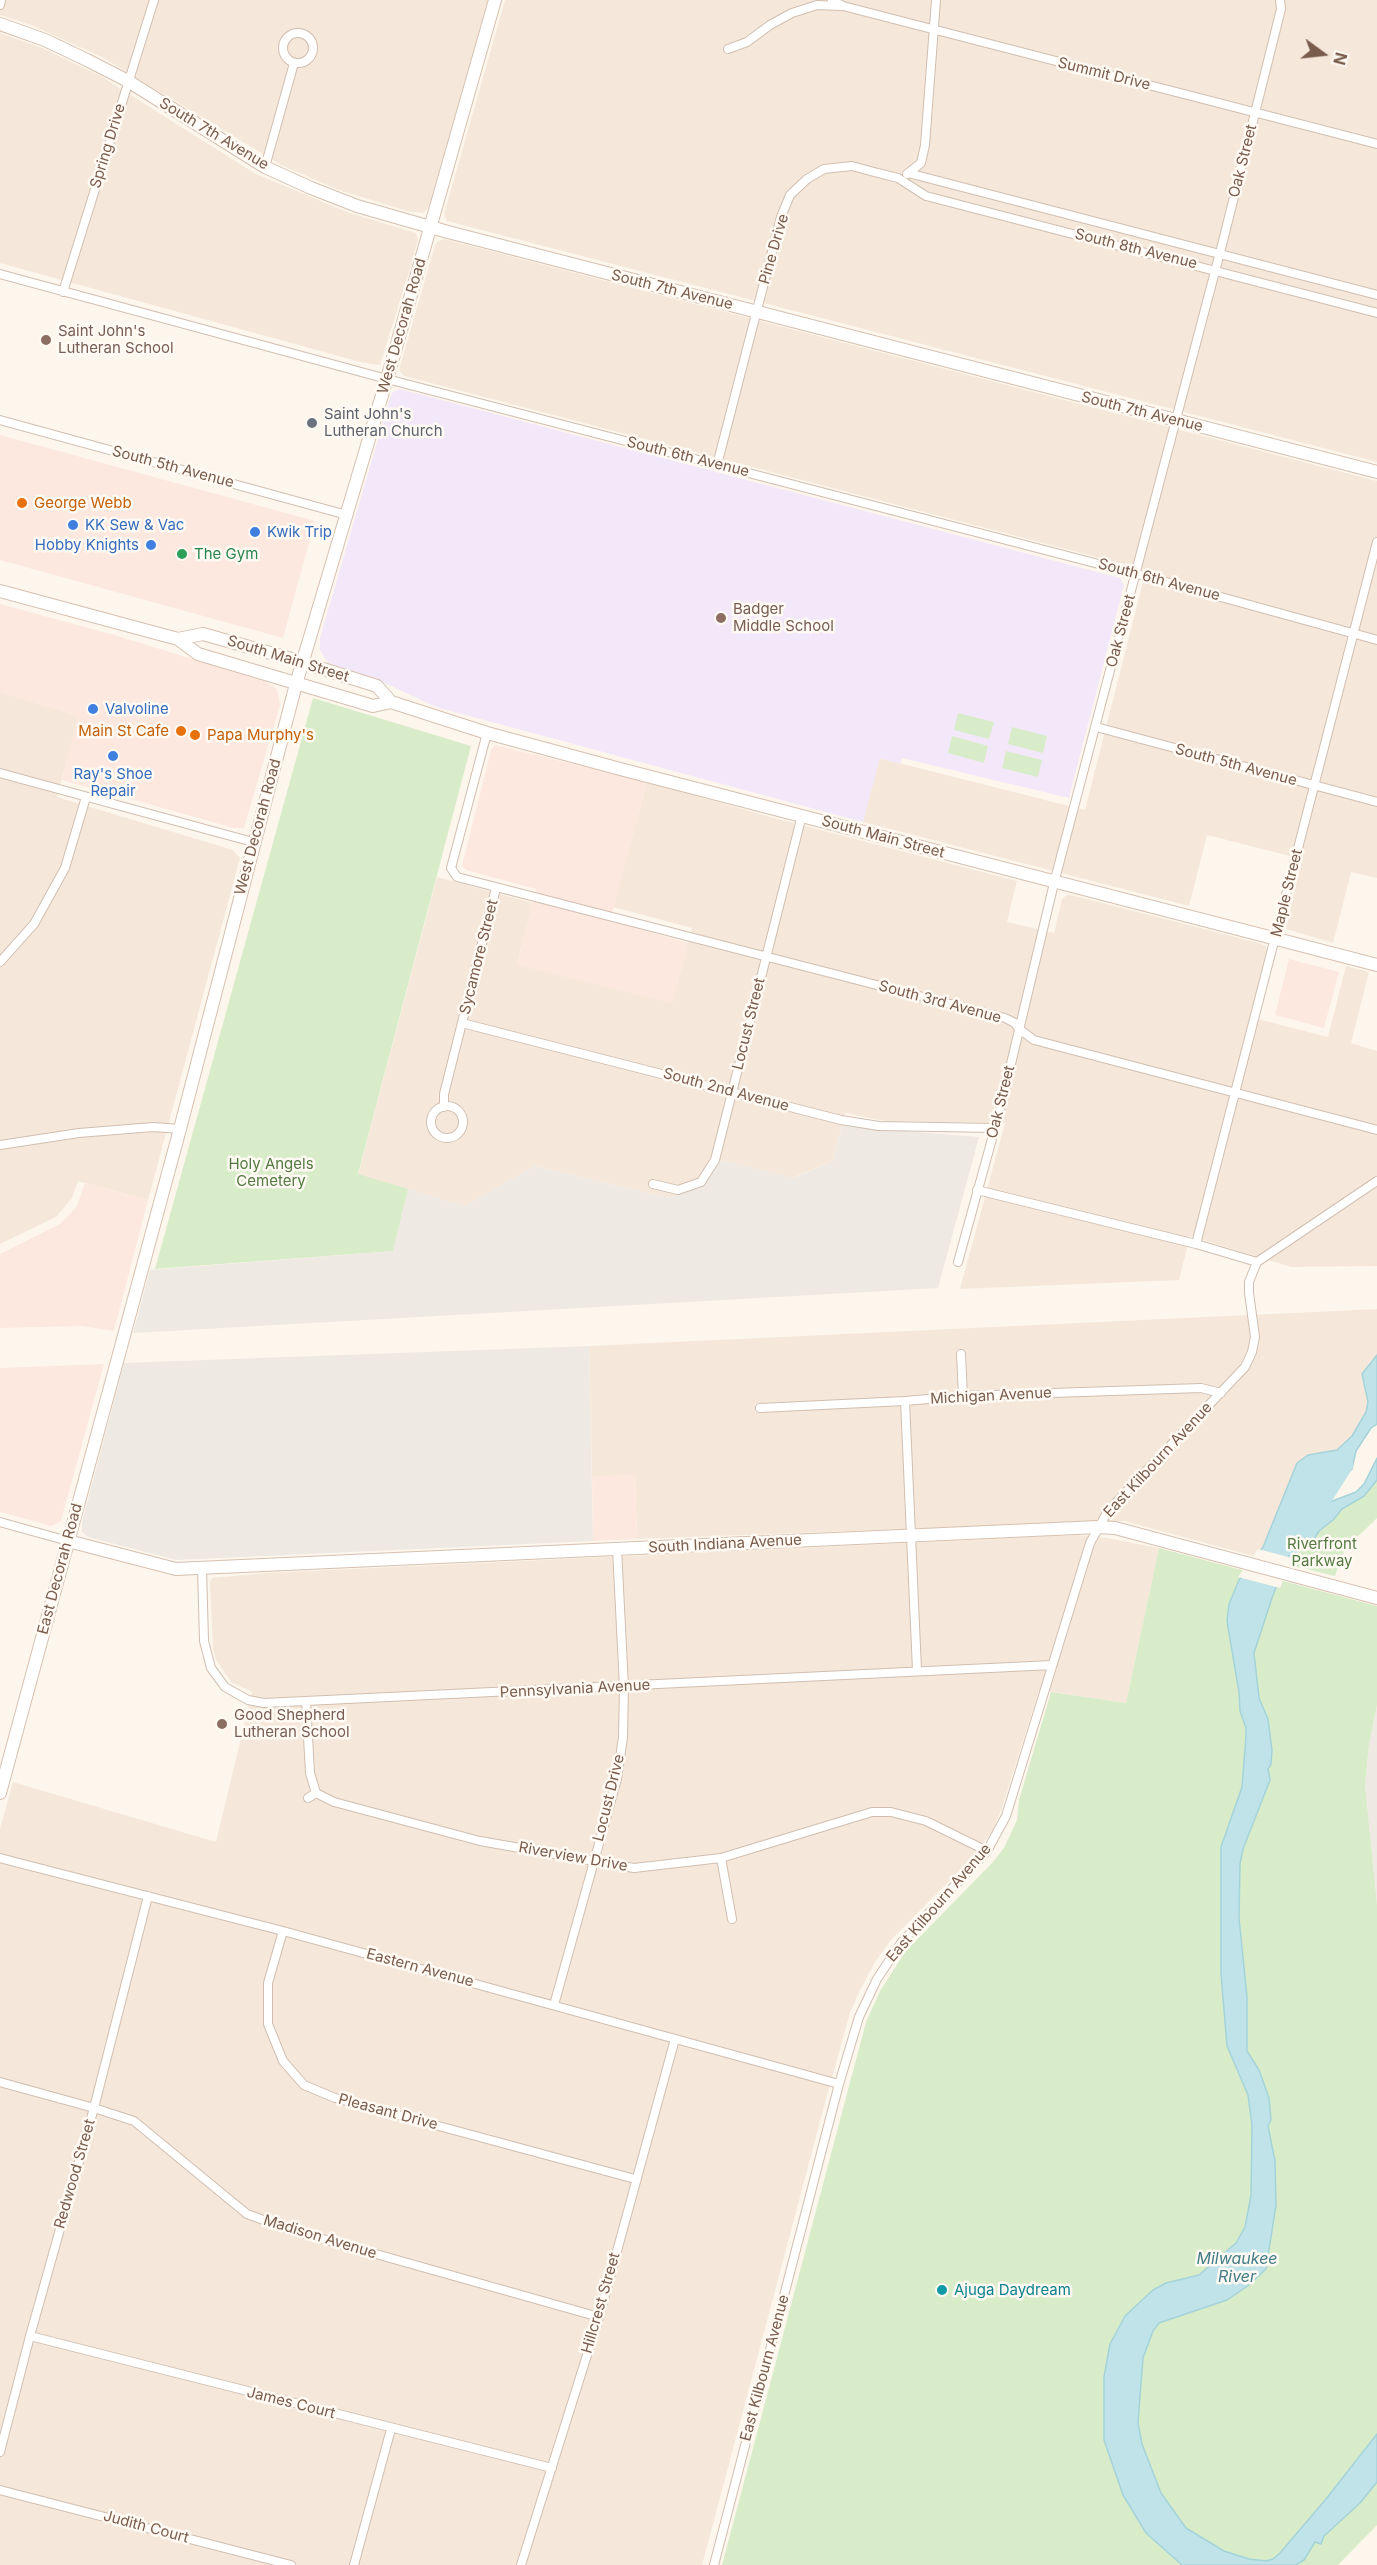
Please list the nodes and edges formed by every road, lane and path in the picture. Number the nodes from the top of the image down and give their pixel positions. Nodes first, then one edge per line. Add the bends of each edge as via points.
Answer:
1 (1, 0) edge
2 (154, 0) edge
3 (495, 0) edge
4 (832, 0) edge
5 (936, 0) edge
6 (1286, 0) edge
7 (1280, 4) edge
8 (0, 5) edge
9 (843, 6) junction
10 (0, 24) edge
11 (934, 30) junction
12 (728, 49) dead end
13 (294, 63) dead end
14 (128, 81) junction
15 (1255, 112) junction
16 (1377, 144) edge
17 (265, 167) junction
18 (908, 173) junction
19 (898, 178) junction
20 (431, 228) junction
21 (1220, 253) junction
22 (1215, 270) junction
23 (0, 274) edge
24 (63, 292) junction
25 (1377, 295) edge
26 (756, 312) junction
27 (1377, 313) edge
28 (387, 380) junction
29 (0, 420) edge
30 (1176, 421) junction
31 (717, 465) junction
32 (1377, 472) edge
33 (347, 514) junction
34 (1377, 542) edge
35 (1137, 574) junction
36 (0, 591) edge
37 (1353, 634) junction
38 (178, 639) junction
39 (1377, 640) edge
40 (302, 662) junction
41 (296, 684) junction
42 (391, 702) junction
43 (1096, 727) junction
44 (487, 733) junction
45 (0, 773) edge
46 (1314, 786) junction
47 (86, 797) junction
48 (1377, 801) edge
49 (802, 815) junction
50 (253, 842) junction
51 (1054, 883) junction
52 (496, 888) junction
53 (1275, 938) junction
54 (766, 956) junction
55 (0, 962) edge
56 (1377, 965) edge
57 (462, 1023) junction
58 (1019, 1029) junction
59 (732, 1092) junction
60 (1236, 1094) junction
61 (444, 1107) dead end
62 (994, 1128) junction
63 (180, 1129) junction
64 (1377, 1130) edge
65 (0, 1145) edge
66 (1377, 1181) edge
67 (653, 1184) dead end
68 (977, 1190) junction
69 (1196, 1244) junction
70 (958, 1262) dead end
71 (1257, 1262) junction
72 (120, 1346) joint
73 (961, 1354) dead end
74 (1221, 1393) junction
75 (963, 1396) junction
76 (905, 1401) junction
77 (760, 1408) dead end
78 (0, 1522) edge
79 (1098, 1527) junction
80 (912, 1535) junction
81 (68, 1541) junction
82 (617, 1549) junction
83 (202, 1568) junction
84 (1377, 1598) edge
85 (1052, 1665) junction
86 (917, 1671) junction
87 (624, 1687) junction
88 (306, 1701) junction
89 (0, 1793) edge
90 (987, 1851) junction
91 (0, 1858) edge
92 (721, 1858) junction
93 (594, 1859) junction
94 (148, 1896) junction
95 (732, 1919) dead end
96 (283, 1930) junction
97 (554, 2005) junction
98 (675, 2039) junction
99 (0, 2082) edge
100 (839, 2084) junction
101 (94, 2108) junction
102 (635, 2178) junction
103 (598, 2317) junction
104 (30, 2336) junction
105 (391, 2429) junction
106 (0, 2452) edge
107 (552, 2468) junction
108 (0, 2490) edge
109 (291, 2565) edge
110 (354, 2565) edge
111 (521, 2565) edge
112 (714, 2565) edge

1 - 8 street
2 - 14 street, Spring Drive
3 - 20 street, West Decorah Road
4 - 9 street, Summit Drive
5 - 11 street
6 - 7 street, Oak Street
7 - 15 street, Oak Street
9 - 11 street, Summit Drive
9 - 12 street via 817,5 792,13 747,42
10 - 14 street, South 7th Avenue via 45,40
11 - 15 street, Summit Drive
11 - 18 street via 925,145 921,163
13 - 17 street
14 - 17 street, South 7th Avenue
14 - 24 street, Spring Drive
15 - 16 street, Summit Drive
15 - 21 street, Oak Street
17 - 20 street, South 7th Avenue via 357,206
18 - 19 street
18 - 21 street, South 8th Avenue
19 - 22 street, South 8th Avenue via 927,196
19 - 26 street, Pine Drive via 838,166 807,179 790,195
20 - 26 street, South 7th Avenue
20 - 28 street, West Decorah Road
21 - 22 street, Oak Street
21 - 25 street, South 8th Avenue
22 - 27 street, South 8th Avenue
22 - 30 street, Oak Street
23 - 24 street, South 6th Avenue
24 - 28 street, South 6th Avenue
26 - 30 street, South 7th Avenue
26 - 31 street, Pine Drive
28 - 31 street, South 6th Avenue
28 - 33 street, West Decorah Road
29 - 33 street, South 5th Avenue
30 - 32 street, South 7th Avenue
30 - 35 street, Oak Street
31 - 35 street, South 6th Avenue
33 - 40 street, West Decorah Road
34 - 37 street, Maple Street
35 - 37 street, South 6th Avenue
35 - 43 street, Oak Street
36 - 38 street, South Main Street
37 - 39 street, South 6th Avenue
37 - 46 street, Maple Street
38 - 40 street, South Main Street via 203,634
38 - 41 street, South Main Street via 198,654
40 - 41 street, West Decorah Road
40 - 42 street, South Main Street via 377,686
41 - 42 street, South Main Street via 373,706
41 - 50 street, West Decorah Road
42 - 44 street, South Main Street
43 - 46 street, South 5th Avenue
43 - 51 street, Oak Street
44 - 49 street, South Main Street
44 - 52 street, Sycamore Street via 452,868 457,877
45 - 47 street
46 - 48 street, South 5th Avenue
46 - 53 street, Maple Street
47 - 50 street
47 - 55 street via 64,868 34,924
49 - 51 street, South Main Street
49 - 54 street, Locust Street
50 - 63 street, West Decorah Road
51 - 53 street, South Main Street
51 - 58 street, Oak Street
52 - 54 street, South 3rd Avenue
52 - 57 street, Sycamore Street
53 - 56 street, South Main Street
53 - 60 street, Maple Street
54 - 58 street, South 3rd Avenue via 1005,1018
54 - 59 street, Locust Street
57 - 59 street, South 2nd Avenue
57 - 61 street, Sycamore Street
58 - 60 street, South 3rd Avenue via 1034,1040
58 - 62 street, Oak Street
59 - 62 street, South 2nd Avenue via 879,1126
59 - 67 street, Locust Street via 715,1160 701,1182 678,1190
60 - 64 street, South 3rd Avenue
60 - 69 street, Maple Street
62 - 68 street, Oak Street
63 - 65 street via 153,1127 71,1134
63 - 72 street, West Decorah Road
66 - 71 street
68 - 69 street
68 - 70 street, Oak Street
69 - 71 street
71 - 74 street, East Kilbourn Avenue via 1249,1293 1255,1337 1252,1352 1245,1367
72 - 81 street, East Decorah Road
73 - 75 street
74 - 75 street, Michigan Avenue via 1201,1388
74 - 79 street, East Kilbourn Avenue via 1108,1511
75 - 76 street, Michigan Avenue
76 - 77 street, Michigan Avenue
76 - 80 street
78 - 81 street
79 - 80 street, South Indiana Avenue
79 - 84 street, South Indiana Avenue via 1115,1528
79 - 85 street, East Kilbourn Avenue
80 - 82 street, South Indiana Avenue
80 - 86 street
81 - 83 street, South Indiana Avenue via 156,1565
81 - 89 street, East Decorah Road
82 - 83 street, South Indiana Avenue
82 - 87 street, Locust Drive
83 - 88 street, Pennsylvania Avenue via 204,1641 218,1679 248,1700
85 - 86 street, Pennsylvania Avenue
85 - 90 street, East Kilbourn Avenue via 1006,1816
86 - 87 street, Pennsylvania Avenue
87 - 88 street, Pennsylvania Avenue
87 - 93 street, Locust Drive via 617,1779
88 - 93 street, Riverview Drive via 312,1796 480,1841
90 - 92 street, Riverview Drive via 927,1821 891,1812 872,1812
90 - 100 street, East Kilbourn Avenue via 901,1943 877,1979 859,2017
91 - 94 street, Eastern Avenue
92 - 93 street, Riverview Drive via 634,1868
92 - 95 street
93 - 97 street, Locust Drive
94 - 96 street, Eastern Avenue
94 - 101 street, Redwood Street
96 - 97 street, Eastern Avenue
96 - 102 street, Pleasant Drive via 268,1983 267,2024 283,2061 304,2085 335,2098
97 - 98 street, Eastern Avenue
98 - 100 street, Eastern Avenue
98 - 102 street, Hillcrest Street
99 - 101 street, Madison Avenue
100 - 112 street, East Kilbourn Avenue
101 - 103 street, Madison Avenue via 134,2121 247,2214 303,2234
101 - 104 street, Redwood Street
102 - 103 street, Hillcrest Street
103 - 107 street, Hillcrest Street
104 - 105 street, James Court
104 - 106 street, Redwood Street
105 - 107 street, James Court
105 - 110 street
107 - 111 street, Hillcrest Street
108 - 109 street, Judith Court

